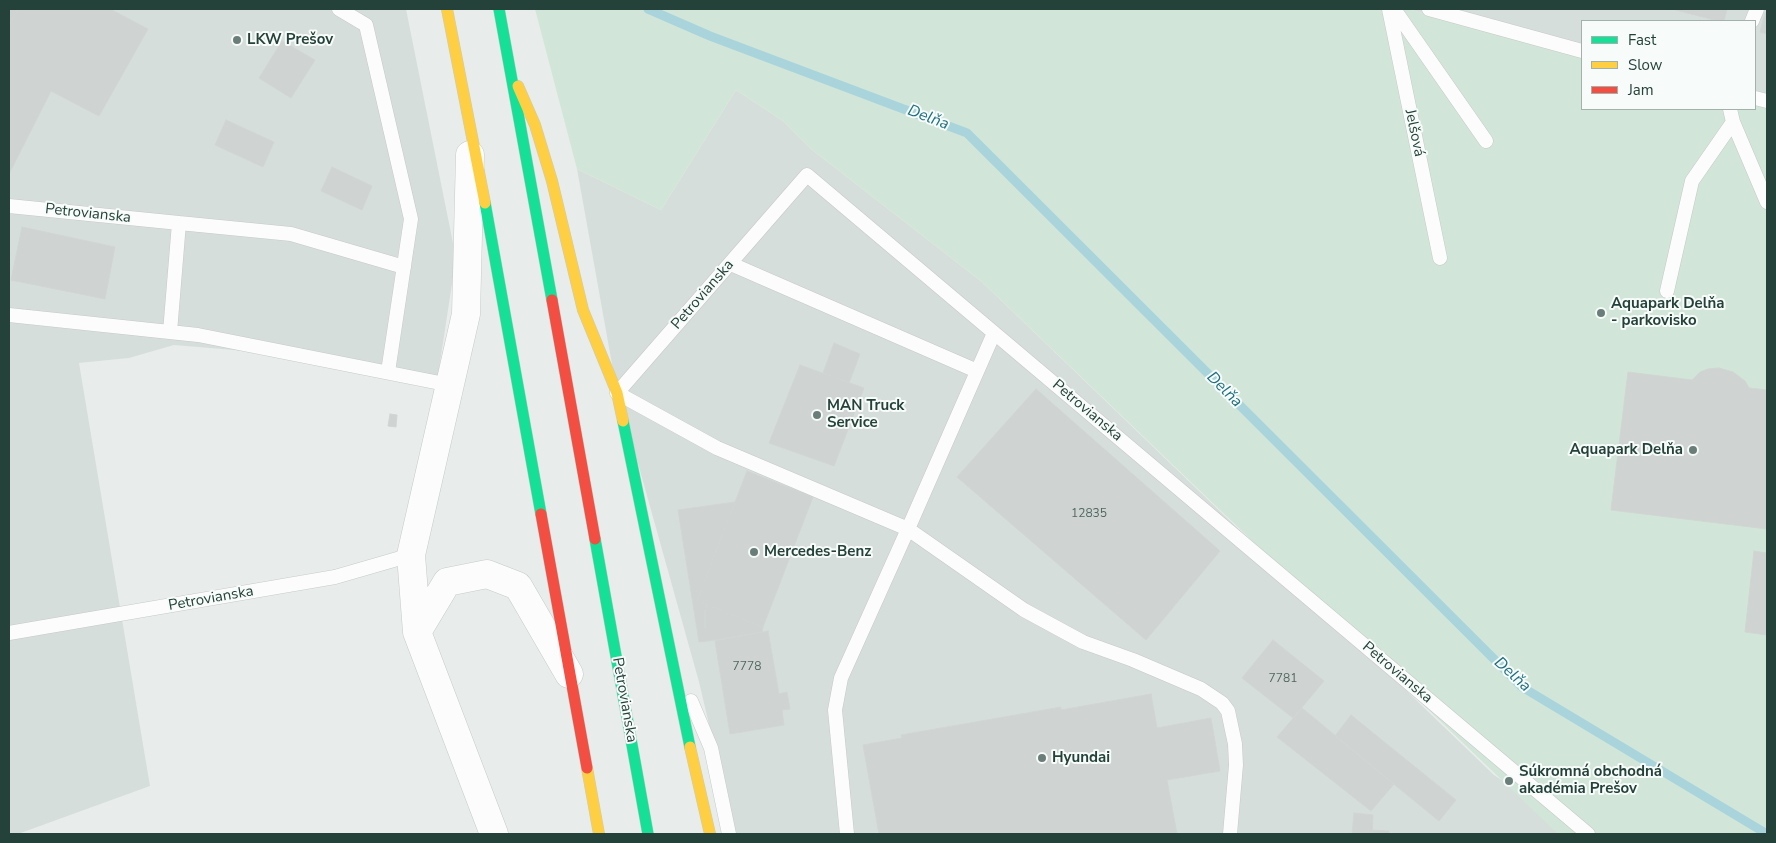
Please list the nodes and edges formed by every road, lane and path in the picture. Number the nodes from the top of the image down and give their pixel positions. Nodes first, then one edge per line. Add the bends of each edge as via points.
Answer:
1 (340, 9) edge
2 (447, 9) edge
3 (1389, 9) edge
4 (1394, 9) edge
5 (1429, 9) edge
6 (500, 11) edge
7 (1581, 51) edge
8 (508, 64) junction
9 (1732, 116) edge
10 (471, 126) junction
11 (1486, 141) dead end
12 (1767, 202) edge
13 (9, 206) edge
14 (179, 223) junction
15 (1440, 258) dead end
16 (731, 264) junction
17 (404, 267) junction
18 (1667, 291) dead end
19 (9, 315) edge
20 (170, 332) junction
21 (994, 332) junction
22 (977, 370) junction
23 (388, 372) junction
24 (450, 385) junction
25 (617, 393) junction
26 (908, 529) junction
27 (411, 555) junction
28 (417, 632) junction
29 (9, 633) edge
30 (670, 650) junction
31 (570, 675) junction
32 (494, 834) edge
33 (599, 834) edge
34 (648, 834) edge
35 (710, 834) edge
36 (729, 834) edge
37 (847, 834) edge
38 (1230, 834) edge
39 (1588, 834) edge

1 - 17 lane via 366,25 411,219
2 - 10 main road
3 - 15 lane, Jelšová
4 - 11 lane
5 - 7 lane
6 - 8 main road, Petrovianska
8 - 25 main road, Petrovianska via 535,125 583,310
8 - 34 main road, Petrovianska
9 - 12 lane
9 - 18 lane via 1692,181
10 - 24 street via 466,314
10 - 31 main road
13 - 14 lane, Petrovianska
14 - 17 lane, Petrovianska via 292,234
14 - 20 lane
16 - 21 lane, Petrovianska via 807,175
16 - 22 lane
16 - 25 lane, Petrovianska
17 - 23 lane
19 - 20 lane
20 - 23 lane
21 - 22 lane
21 - 39 lane, Petrovianska
22 - 26 lane
23 - 24 lane
24 - 27 street
25 - 26 lane via 717,448
25 - 30 main road, Petrovianska
26 - 37 lane via 837,693 835,710
26 - 38 lane via 1024,610 1083,642 1133,660 1201,690 1222,703 1228,711 1235,744
27 - 28 street
27 - 29 lane, Petrovianska via 335,577
28 - 31 street via 447,582 487,574 518,586
28 - 32 street
30 - 35 main road, Petrovianska
30 - 36 lane via 711,748
31 - 33 main road

